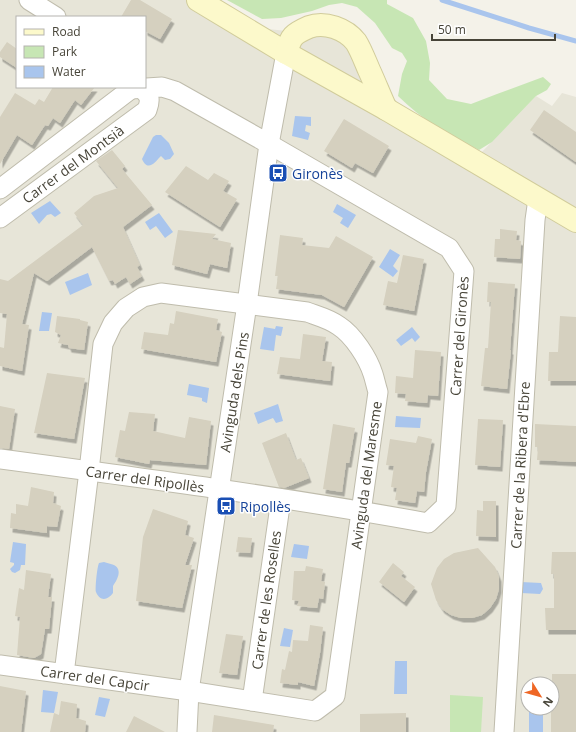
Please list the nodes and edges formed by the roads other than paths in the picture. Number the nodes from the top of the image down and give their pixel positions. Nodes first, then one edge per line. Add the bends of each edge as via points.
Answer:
1 (29, 0) edge
2 (198, 0) edge
3 (54, 16) edge
4 (286, 53) junction
5 (135, 88) edge
6 (386, 109) junction
7 (269, 144) junction
8 (0, 189) edge
9 (538, 199) junction
10 (0, 218) edge
11 (576, 221) edge
12 (247, 304) junction
13 (0, 459) edge
14 (89, 471) junction
15 (219, 489) junction
16 (281, 499) junction
17 (362, 511) junction
18 (0, 665) edge
19 (64, 674) junction
20 (189, 691) junction
21 (252, 701) junction
22 (187, 732) edge
23 (504, 732) edge

1 - 3 street
2 - 4 street
4 - 6 street
4 - 6 street via 290,39 311,26 335,27 348,33 359,48
4 - 7 street, Avinguda dels Pins
5 - 7 street, Carrer del Gironès via 162,88 175,91
5 - 8 street, Carrer del Montsià
5 - 10 street, Carrer del Montsià via 147,93 150,98 147,110
6 - 9 street
7 - 12 street, Avinguda dels Pins
7 - 17 street, Carrer del Gironès via 449,248 464,271 446,506 428,523
9 - 11 street
9 - 23 street, Carrer de la Ribera d'Ebre
12 - 14 street, Avinguda del Maresme via 161,293 143,297 126,308 113,323 103,344
12 - 15 street, Avinguda dels Pins
12 - 17 street, Avinguda del Maresme via 307,312 322,317 339,326 350,336 364,356 373,373 378,392
13 - 14 street, Carrer del Ripollès
14 - 15 street, Carrer del Ripollès
14 - 19 street, Avinguda del Maresme
15 - 16 street, Carrer del Ripollès
15 - 20 street, Avinguda dels Pins
16 - 17 street, Carrer del Ripollès
16 - 21 street, Carrer de les Roselles
17 - 21 street, Avinguda del Maresme via 335,696 315,711
18 - 19 street, Carrer del Capcir
19 - 20 street, Carrer del Capcir
20 - 21 street, Avinguda del Maresme
20 - 22 street, Avinguda dels Pins

